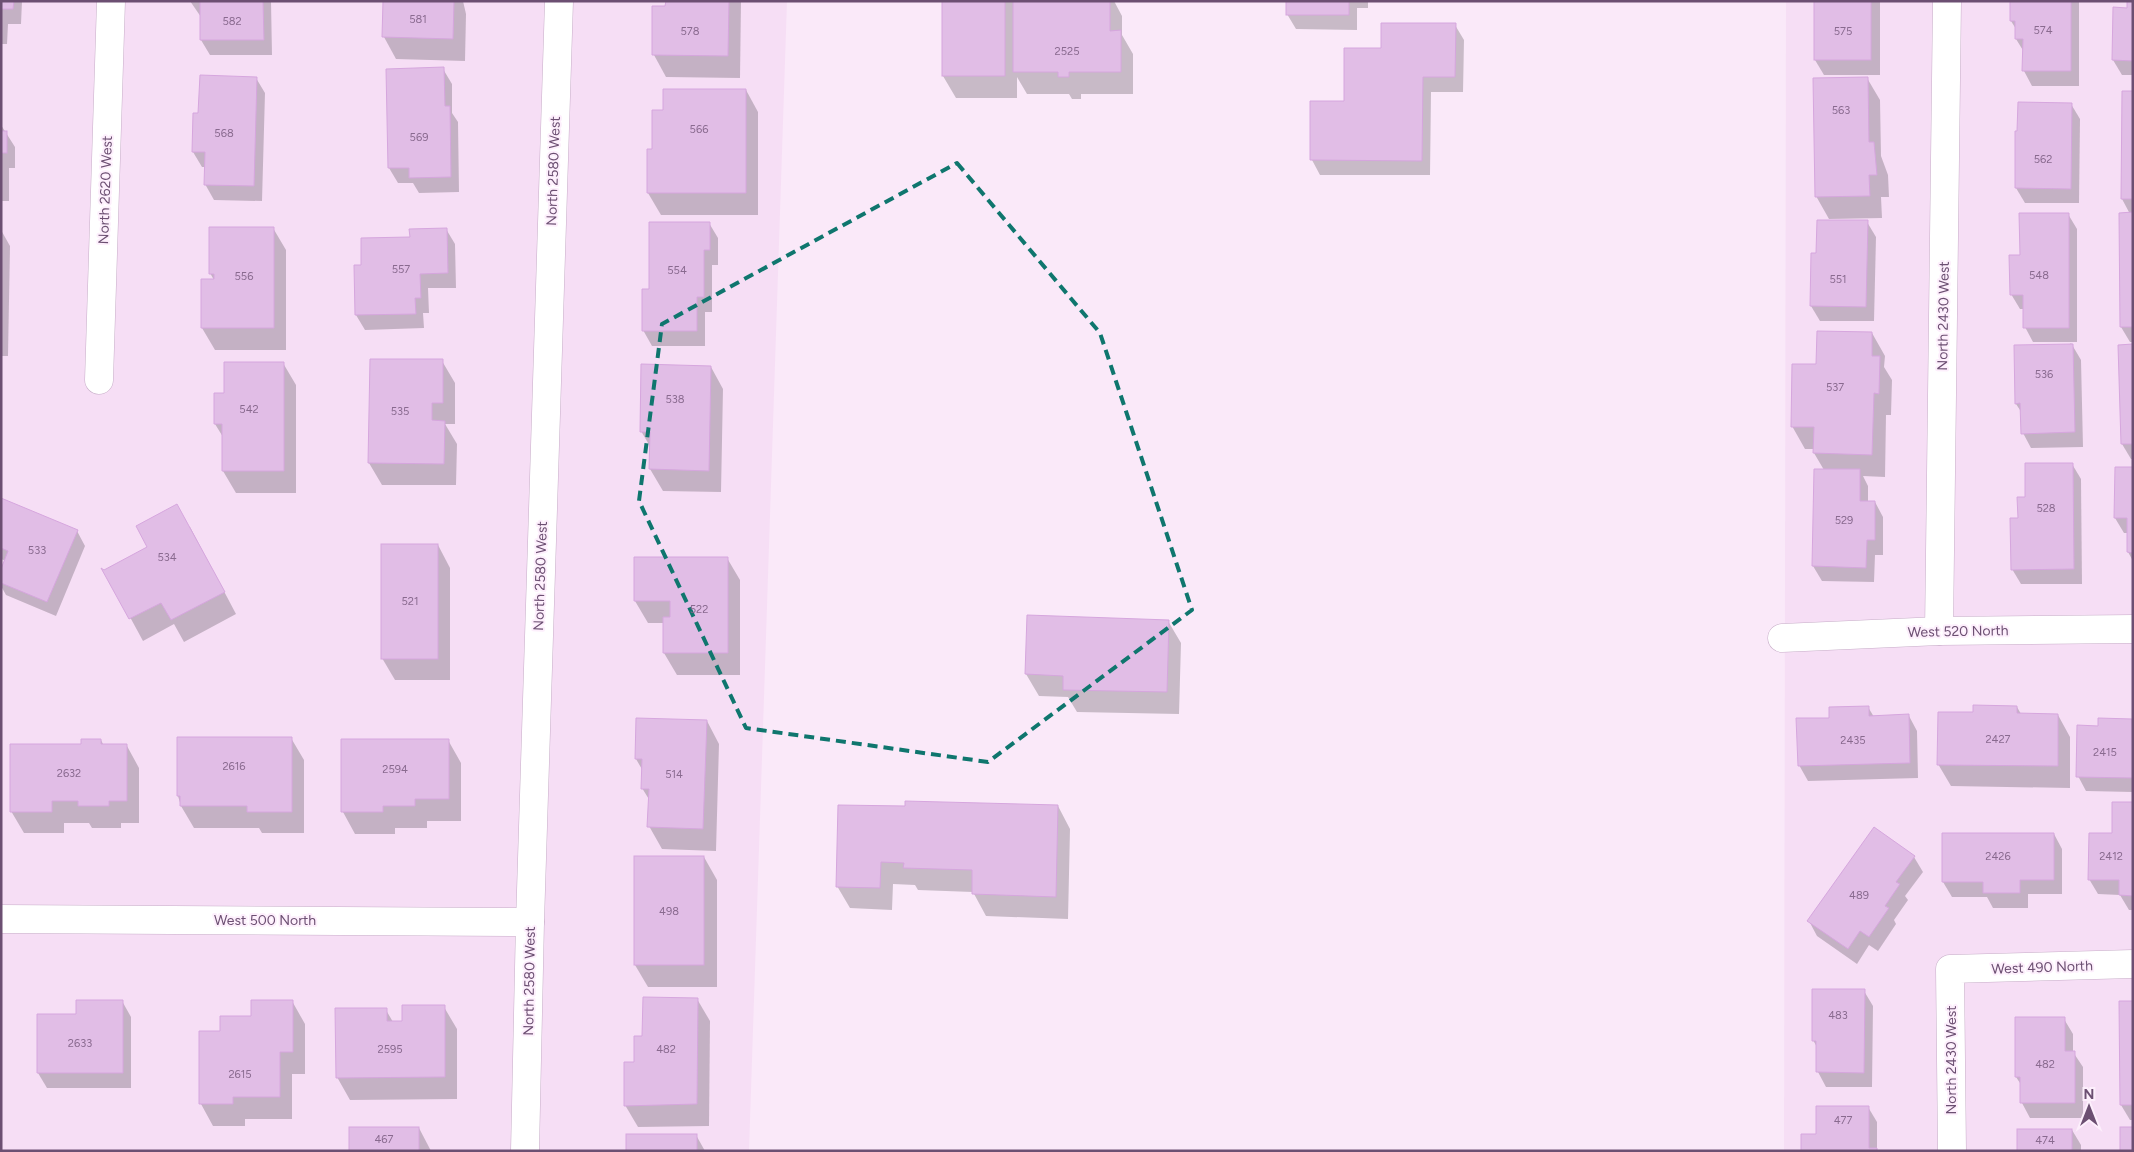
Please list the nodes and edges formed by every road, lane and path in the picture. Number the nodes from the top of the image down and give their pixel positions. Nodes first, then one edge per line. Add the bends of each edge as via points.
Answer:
1 (111, 1) edge
2 (559, 1) edge
3 (1947, 1) edge
4 (98, 380) dead end
5 (2133, 629) edge
6 (1939, 631) junction
7 (1782, 638) dead end
8 (1, 919) edge
9 (530, 922) junction
10 (2133, 964) edge
11 (1950, 969) joint
12 (525, 1151) edge
13 (1952, 1151) edge

1 - 4 street, North 2620 West
2 - 9 street, North 2580 West
3 - 6 street, North 2430 West
5 - 6 street, West 520 North
6 - 7 street, West 520 North
8 - 9 street, West 500 North
9 - 12 street, North 2580 West
10 - 11 street, West 490 North
11 - 13 street, North 2430 West

